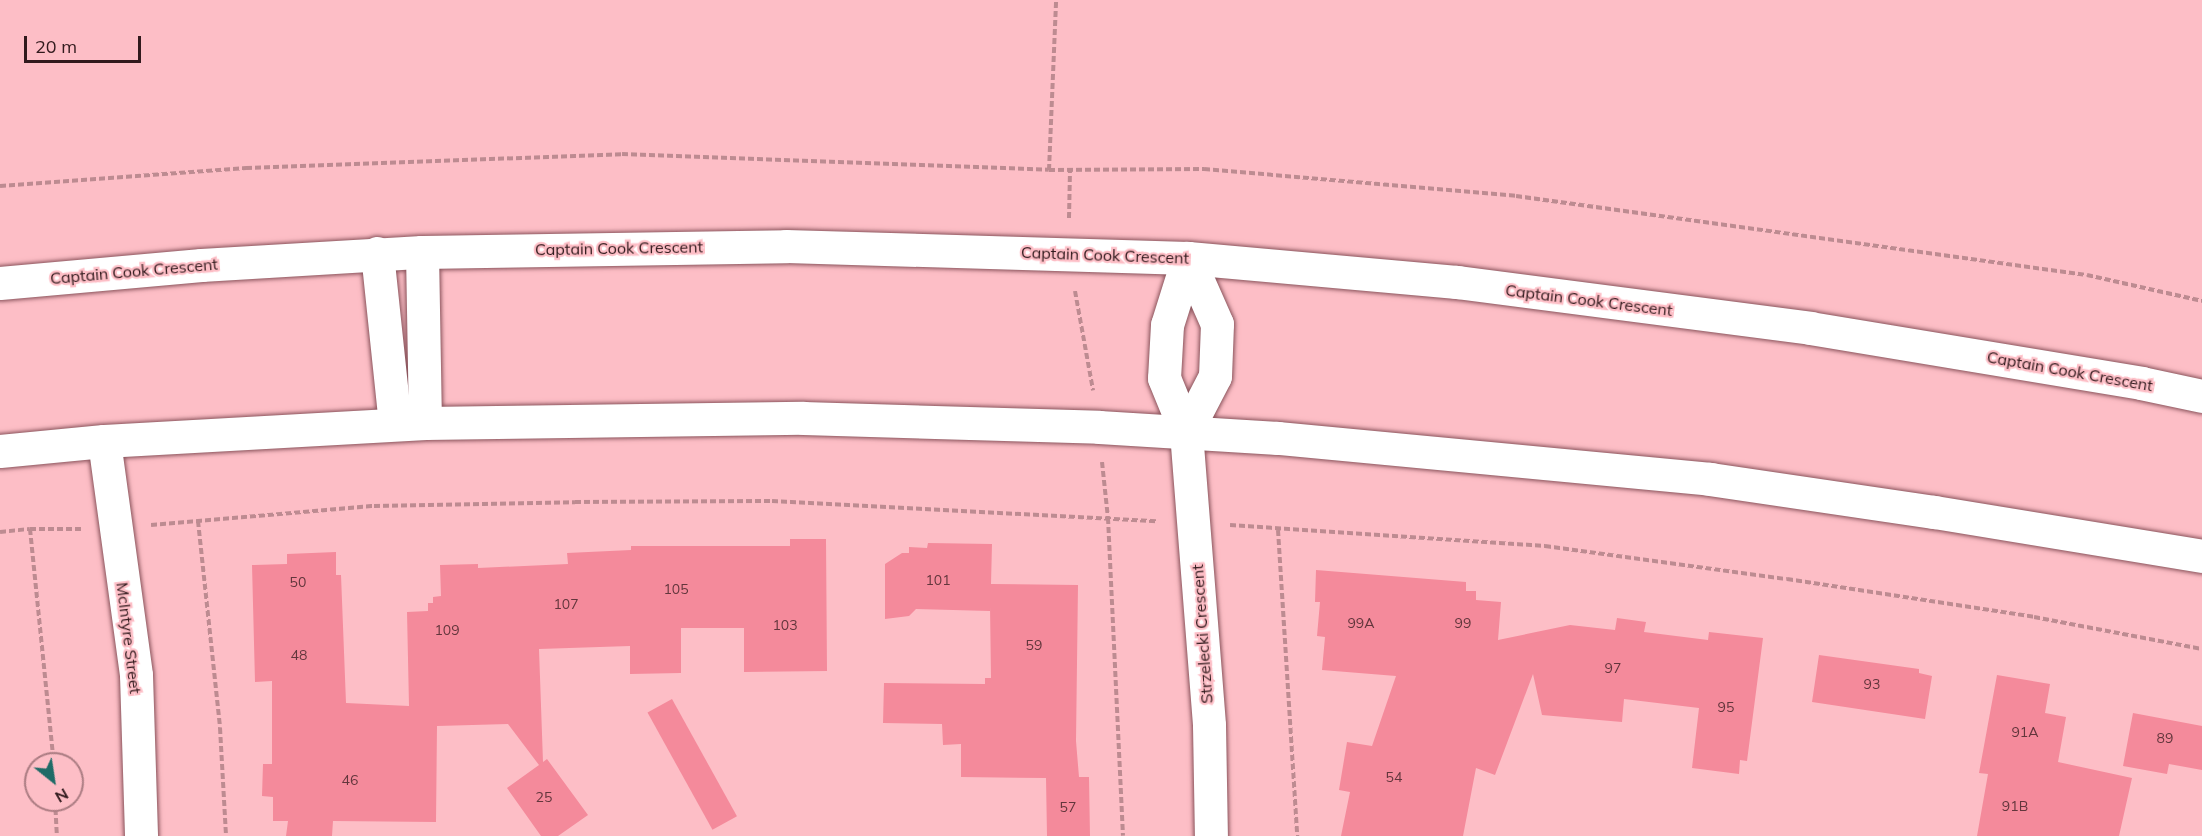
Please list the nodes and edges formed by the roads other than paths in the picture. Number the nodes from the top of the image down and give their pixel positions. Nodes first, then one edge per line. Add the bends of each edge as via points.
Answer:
1 (422, 252) junction
2 (377, 253) junction
3 (1188, 258) junction
4 (0, 282) edge
5 (2202, 396) edge
6 (410, 424) junction
7 (1186, 432) junction
8 (104, 441) junction
9 (0, 451) edge
10 (2202, 556) edge
11 (141, 836) edge
12 (1211, 836) edge

1 - 2 main road, Captain Cook Crescent
1 - 3 main road, Captain Cook Crescent via 786,246
1 - 6 main road
2 - 4 main road, Captain Cook Crescent
2 - 6 main road
3 - 5 main road, Captain Cook Crescent via 1457,282 1798,327
3 - 7 main road, Strzelecki Crescent via 1167,325 1164,378
3 - 7 main road via 1217,324 1215,375
6 - 7 main road via 803,418
6 - 8 main road
7 - 10 main road via 1710,479
7 - 12 main road, Strzelecki Crescent via 1209,725
8 - 9 main road
8 - 11 main road, McIntyre Street via 136,675

